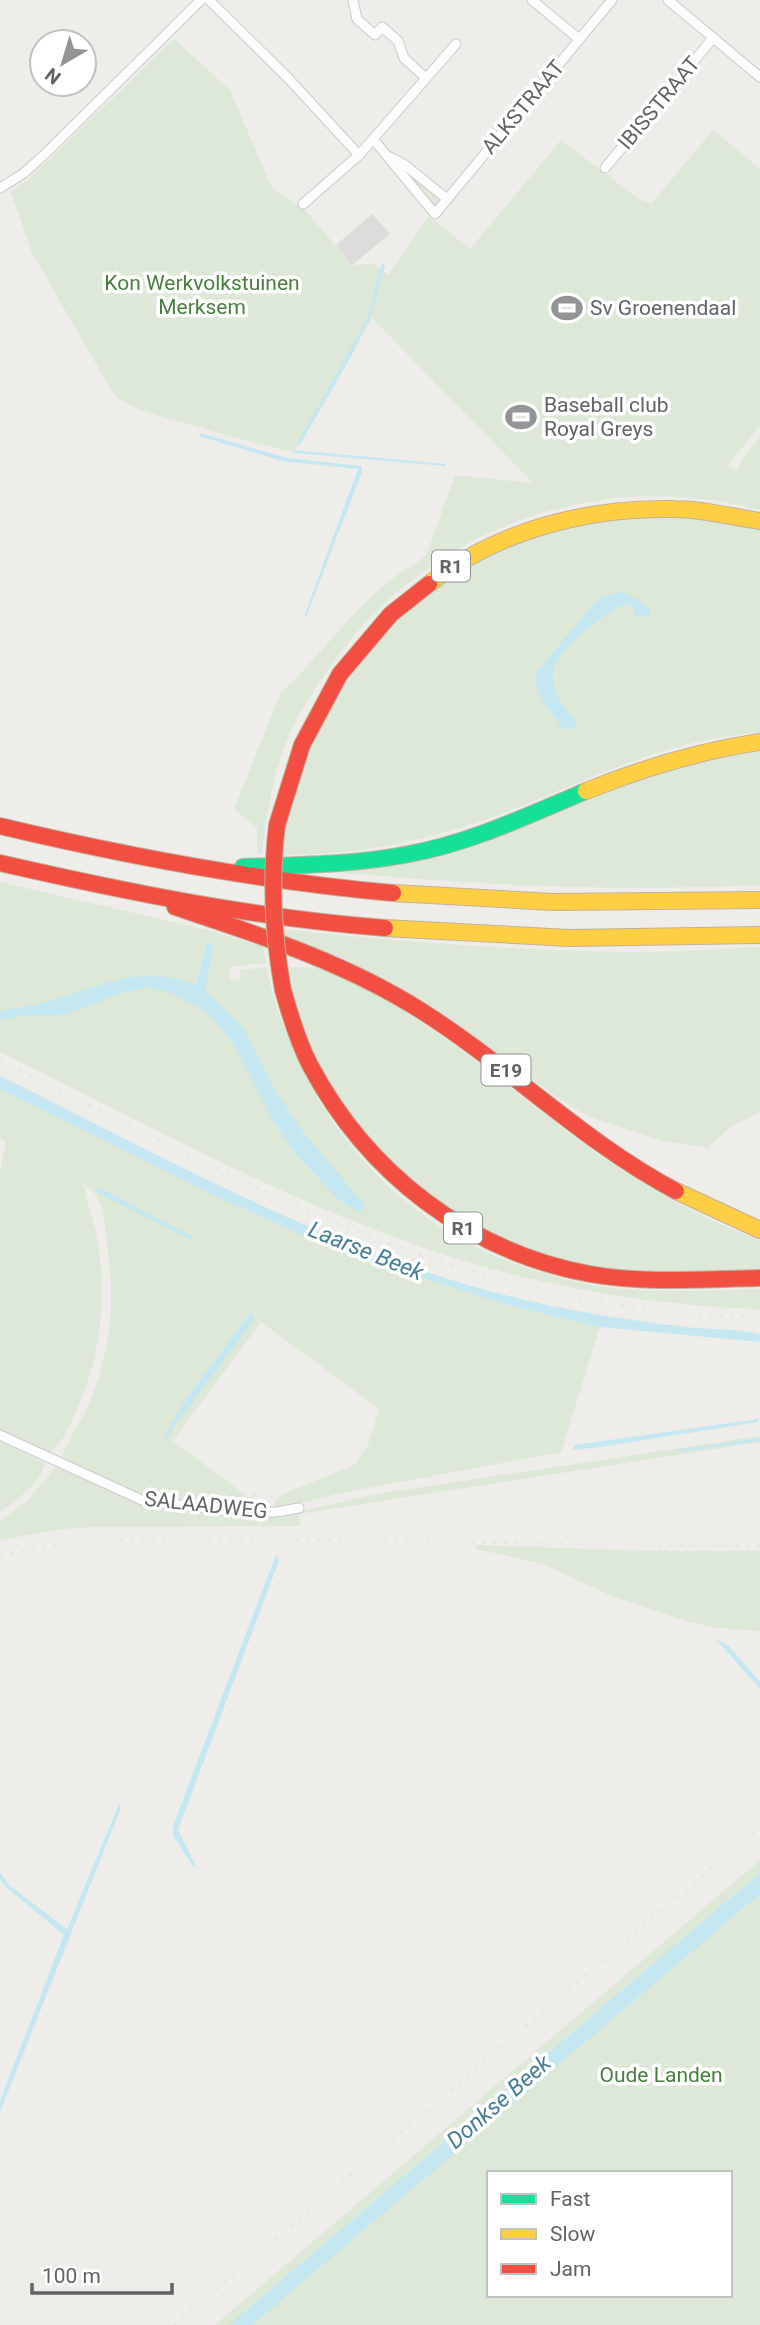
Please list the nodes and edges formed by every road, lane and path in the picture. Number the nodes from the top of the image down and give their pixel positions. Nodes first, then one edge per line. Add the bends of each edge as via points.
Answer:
1 (201, 0) edge
2 (209, 0) edge
3 (353, 0) edge
4 (531, 0) edge
5 (612, 0) edge
6 (668, 0) edge
7 (713, 38) junction
8 (579, 39) junction
9 (456, 44) dead end
10 (760, 77) edge
11 (426, 78) junction
12 (373, 139) junction
13 (359, 155) junction
14 (389, 156) junction
15 (605, 168) dead end
16 (0, 188) edge
17 (447, 199) junction
18 (303, 204) dead end
19 (760, 521) edge
20 (760, 742) edge
21 (0, 826) edge
22 (0, 863) edge
23 (206, 869) junction
24 (122, 890) junction
25 (760, 900) edge
26 (760, 935) edge
27 (760, 1230) edge
28 (760, 1278) edge
29 (0, 1435) edge
30 (299, 1508) dead end

1 - 16 street via 46,153
2 - 13 street
3 - 11 street via 357,19 375,35 382,26 398,41 404,58
4 - 8 street
5 - 8 street, ALKSTRAAT
6 - 7 street
7 - 10 street
7 - 15 street, IBISSTRAAT
8 - 17 street, ALKSTRAAT
9 - 11 street
11 - 12 street
12 - 13 street
12 - 14 street
13 - 18 street
14 - 17 street
14 - 17 street, ALKSTRAAT via 435,214
19 - 28 highway, R1, bridge via 683,508 589,513 521,531 486,547 448,568 393,611 344,667 296,757 277,825 272,911 283,990 310,1064 360,1141 445,1217 508,1250 578,1272 637,1279
20 - 23 highway via 674,760 421,852 385,860
21 - 23 highway
22 - 24 highway, E19
23 - 25 highway via 455,897
24 - 26 highway, E19 via 262,913 444,932 584,938
24 - 27 highway, E19 via 308,951 373,982 463,1038 628,1162 699,1203
29 - 30 street, SALAADWEG via 144,1501 249,1513

